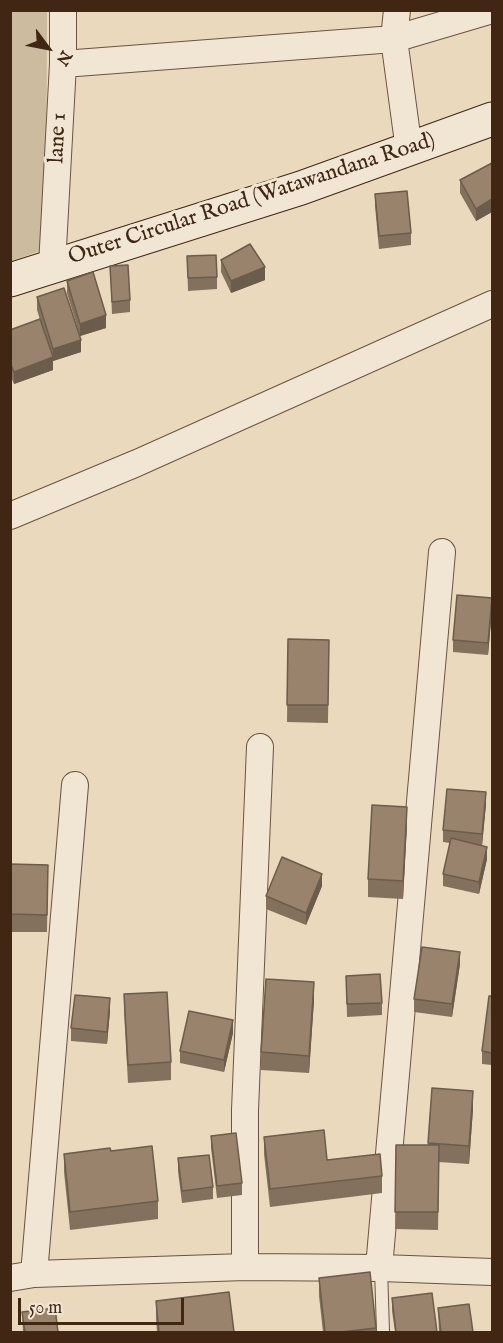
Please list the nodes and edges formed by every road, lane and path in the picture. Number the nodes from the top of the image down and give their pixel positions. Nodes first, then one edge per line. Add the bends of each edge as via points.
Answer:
1 (63, 10) edge
2 (397, 10) edge
3 (492, 10) edge
4 (393, 39) junction
5 (63, 64) junction
6 (492, 119) edge
7 (409, 150) junction
8 (52, 266) junction
9 (10, 280) edge
10 (492, 304) edge
11 (10, 516) edge
12 (442, 552) dead end
13 (260, 747) dead end
14 (75, 785) dead end
15 (245, 1267) junction
16 (381, 1268) junction
17 (492, 1272) edge
18 (22, 1276) edge
19 (383, 1332) edge

1 - 5 street, lane 1
2 - 4 street
3 - 4 street
4 - 5 street
4 - 7 street
5 - 8 street, lane 1
6 - 7 main road, Outer Circular Road (Watawandana Road)
7 - 8 main road, Outer Circular Road (Watawandana Road)
8 - 9 main road, Outer Circular Road (Watawandana Road)
10 - 11 street via 137,464
12 - 16 street
13 - 15 street via 245,1110
14 - 18 street
15 - 16 street
15 - 18 street
16 - 17 street
16 - 19 lane

